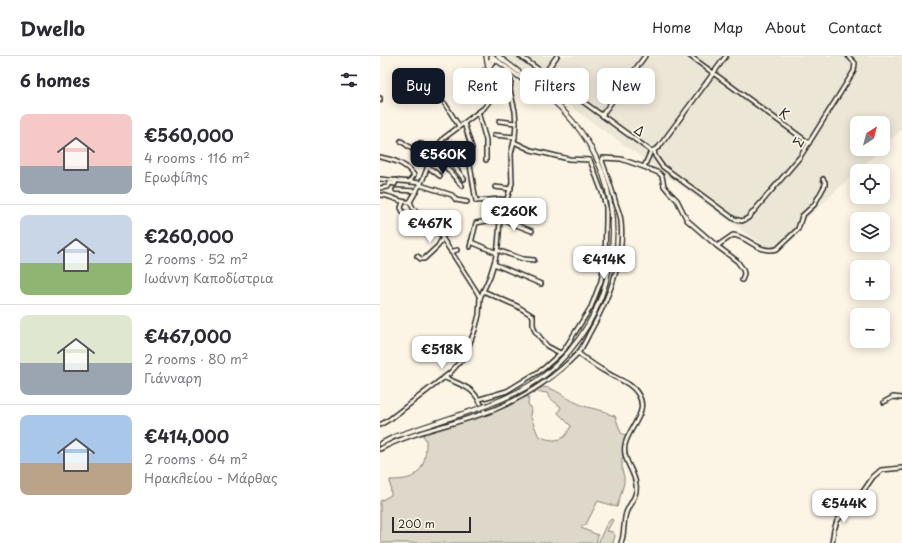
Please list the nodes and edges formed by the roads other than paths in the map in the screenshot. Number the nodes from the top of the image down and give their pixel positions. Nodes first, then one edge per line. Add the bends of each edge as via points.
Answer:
1 (486, 56) edge
2 (520, 56) edge
3 (557, 56) edge
4 (645, 56) edge
5 (690, 56) edge
6 (726, 56) edge
7 (848, 56) edge
8 (494, 57) edge
9 (488, 68) joint
10 (536, 68) edge
11 (548, 68) edge
12 (714, 73) junction
13 (512, 98) edge
14 (445, 104) dead end
15 (487, 104) edge
16 (586, 104) edge
17 (478, 112) junction
18 (602, 115) junction
19 (499, 121) dead end
20 (516, 122) junction
21 (464, 123) junction
22 (460, 126) junction
23 (494, 135) dead end
24 (515, 137) junction
25 (401, 141) dead end
26 (514, 142) junction
27 (420, 143) dead end
28 (809, 143) junction
29 (438, 145) junction
30 (472, 148) dead end
31 (653, 150) junction
32 (432, 154) junction
33 (380, 157) edge
34 (469, 159) dead end
35 (486, 160) dead end
36 (429, 161) junction
37 (427, 166) junction
38 (644, 168) junction
39 (440, 176) dead end
40 (380, 178) edge
41 (464, 179) dead end
42 (823, 179) dead end
43 (396, 180) junction
44 (410, 181) junction
45 (420, 184) junction
46 (462, 186) dead end
47 (496, 187) dead end
48 (380, 189) edge
49 (511, 189) junction
50 (396, 190) dead end
51 (417, 191) junction
52 (382, 195) edge
53 (506, 200) junction
54 (403, 202) junction
55 (410, 202) junction
56 (467, 202) dead end
57 (486, 207) dead end
58 (504, 208) junction
59 (440, 214) dead end
60 (500, 220) junction
61 (742, 221) joint
62 (414, 231) dead end
63 (532, 231) dead end
64 (441, 237) junction
65 (471, 242) junction
66 (717, 246) junction
67 (470, 247) dead end
68 (457, 250) dead end
69 (497, 251) junction
70 (451, 252) junction
71 (417, 256) dead end
72 (534, 260) dead end
73 (494, 264) junction
74 (742, 280) dead end
75 (541, 284) dead end
76 (483, 290) junction
77 (480, 298) junction
78 (560, 353) junction
79 (578, 353) junction
80 (445, 378) junction
81 (902, 398) edge
82 (480, 399) junction
83 (884, 402) dead end
84 (485, 413) junction
85 (380, 425) edge
86 (380, 444) edge
87 (380, 449) edge
88 (902, 468) edge
89 (621, 543) edge
90 (832, 543) edge

1 - 9 main road
2 - 10 street, Δ
3 - 11 street
4 - 18 street
5 - 12 street, Κ
6 - 12 street
7 - 28 street, Σ via 854,63 854,71
8 - 9 street
8 - 86 main road, bridge via 564,111 581,132 596,158 604,176 612,214 610,268 602,296 579,339 535,382 488,405
12 - 28 street, Κ
12 - 31 street via 659,147
13 - 20 street
14 - 22 street
15 - 17 street
16 - 18 street, Δ
17 - 21 street
17 - 35 street via 486,140
18 - 31 street, Δ
19 - 20 street
20 - 24 street
21 - 22 street
21 - 30 street
22 - 29 street
23 - 24 street
24 - 26 street
25 - 36 street
26 - 49 street via 511,154
26 - 78 street via 531,150 569,159 590,160 606,207 605,259 601,281 591,307
27 - 32 street
28 - 61 street, Σ via 748,218
29 - 32 street
29 - 41 street
31 - 38 street
31 - 61 street, Δ via 662,166 734,219
32 - 36 street
32 - 46 street
33 - 44 street via 398,162 409,169 414,175
34 - 53 street via 476,201
36 - 37 street
37 - 39 street
37 - 45 street
38 - 66 street via 662,176 664,186 677,200 687,220
38 - 79 street via 621,158 603,159 621,221 621,248 600,314
40 - 43 street
42 - 66 street via 825,185 814,205 802,216 798,229 777,249 761,248 733,236
43 - 44 street
43 - 48 street via 395,184 390,183 388,187
44 - 45 street
45 - 51 street
45 - 56 street via 452,195 454,200
47 - 49 street
48 - 52 street
49 - 53 street
50 - 51 street
51 - 55 street
52 - 54 street via 392,196
53 - 58 street
54 - 55 street
54 - 62 street via 401,208
55 - 64 street
57 - 58 street
58 - 60 street
59 - 64 street via 452,222 453,230
60 - 63 street
60 - 65 street via 476,223
60 - 69 street
64 - 70 street
64 - 71 street via 438,246 424,258
65 - 67 street
65 - 69 street
66 - 74 street via 741,266 744,274
68 - 70 street
69 - 72 street
69 - 73 street
70 - 77 street
73 - 75 street
73 - 76 street
76 - 77 street
76 - 78 street via 533,316 535,331 547,346
77 - 80 street via 478,320 466,353
78 - 82 street via 543,369 519,385
79 - 84 street via 536,388
79 - 89 street via 604,372 633,388 640,398 639,417 624,448 637,486 625,515
80 - 82 street via 470,389
80 - 85 street
81 - 83 street via 893,397
82 - 84 street
84 - 87 street via 409,436
88 - 90 street via 878,472 862,493 853,499 835,526

